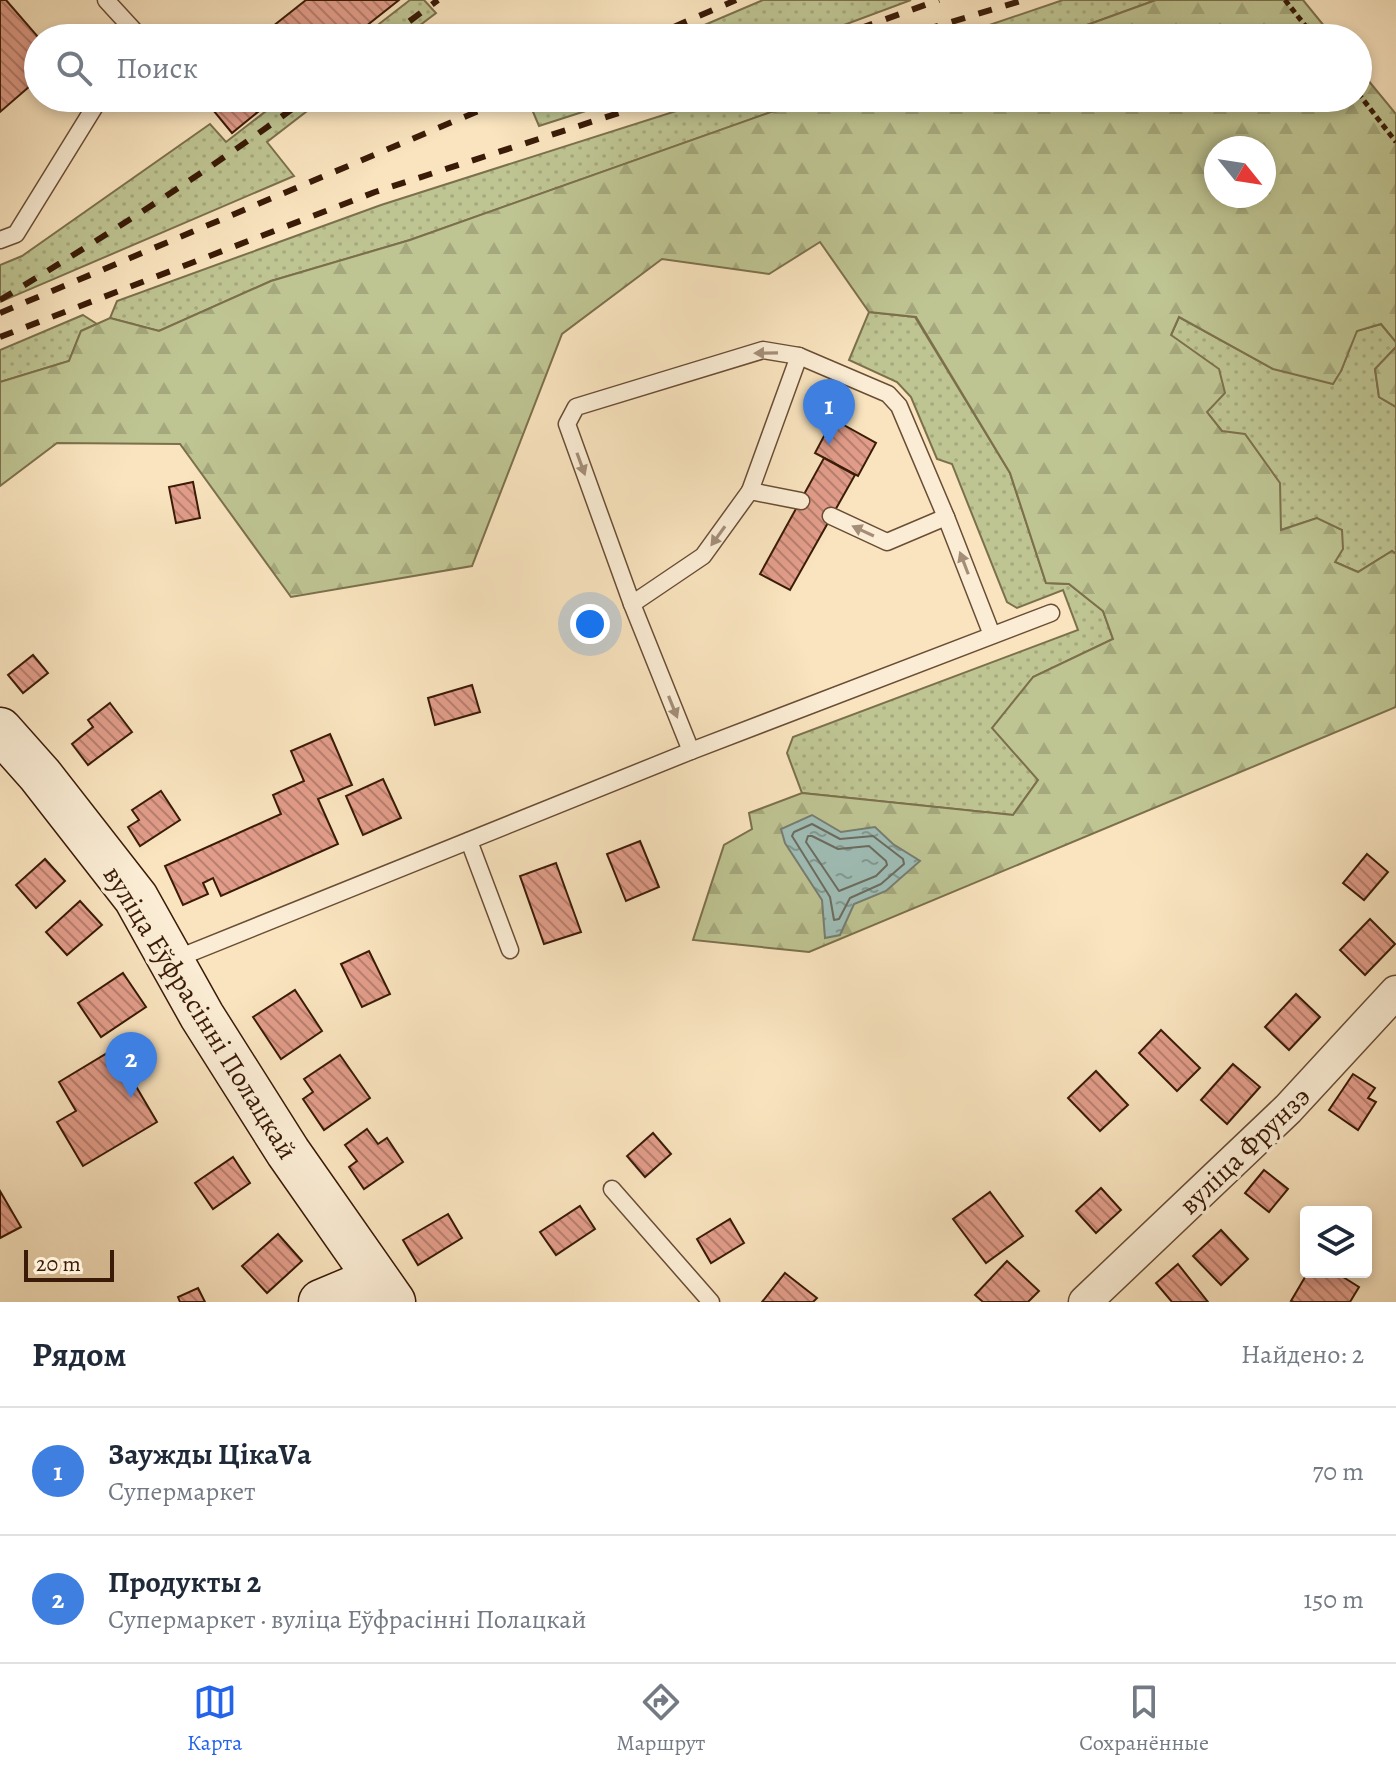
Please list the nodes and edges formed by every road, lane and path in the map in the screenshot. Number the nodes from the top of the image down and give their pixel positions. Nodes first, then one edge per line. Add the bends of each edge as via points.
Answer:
1 (106, 0) edge
2 (1285, 0) edge
3 (128, 24) edge
4 (1304, 24) edge
5 (1372, 111) edge
6 (91, 112) edge
7 (1396, 142) edge
8 (0, 240) edge
9 (799, 356) junction
10 (750, 491) junction
11 (801, 501) dead end
12 (831, 516) dead end
13 (946, 517) junction
14 (632, 604) junction
15 (1051, 613) dead end
16 (992, 635) junction
17 (0, 730) edge
18 (691, 751) junction
19 (469, 841) junction
20 (510, 950) dead end
21 (173, 960) junction
22 (1396, 992) edge
23 (612, 1189) dead end
24 (384, 1290) edge
25 (321, 1302) edge
26 (711, 1302) edge
27 (1085, 1302) edge

1 - 3 lane
2 - 4 path
5 - 7 path
6 - 8 lane via 16,234
9 - 10 lane
9 - 13 lane via 888,394 899,406
9 -> 14 lane via 763,350 576,407 567,424
10 - 11 lane
10 -> 14 lane via 703,556
13 -> 12 lane via 887,542
16 -> 13 lane
14 -> 18 lane
15 - 16 lane
16 - 18 lane
17 - 21 main road, вуліца Еўфрасінні Полацкай via 136,898
18 - 19 lane
19 - 20 lane
19 - 21 lane
21 - 24 main road, вуліца Еўфрасінні Полацкай via 288,1152
22 - 27 street, вуліца Фрунзэ via 1288,1109
23 - 26 lane
24 - 25 main road

